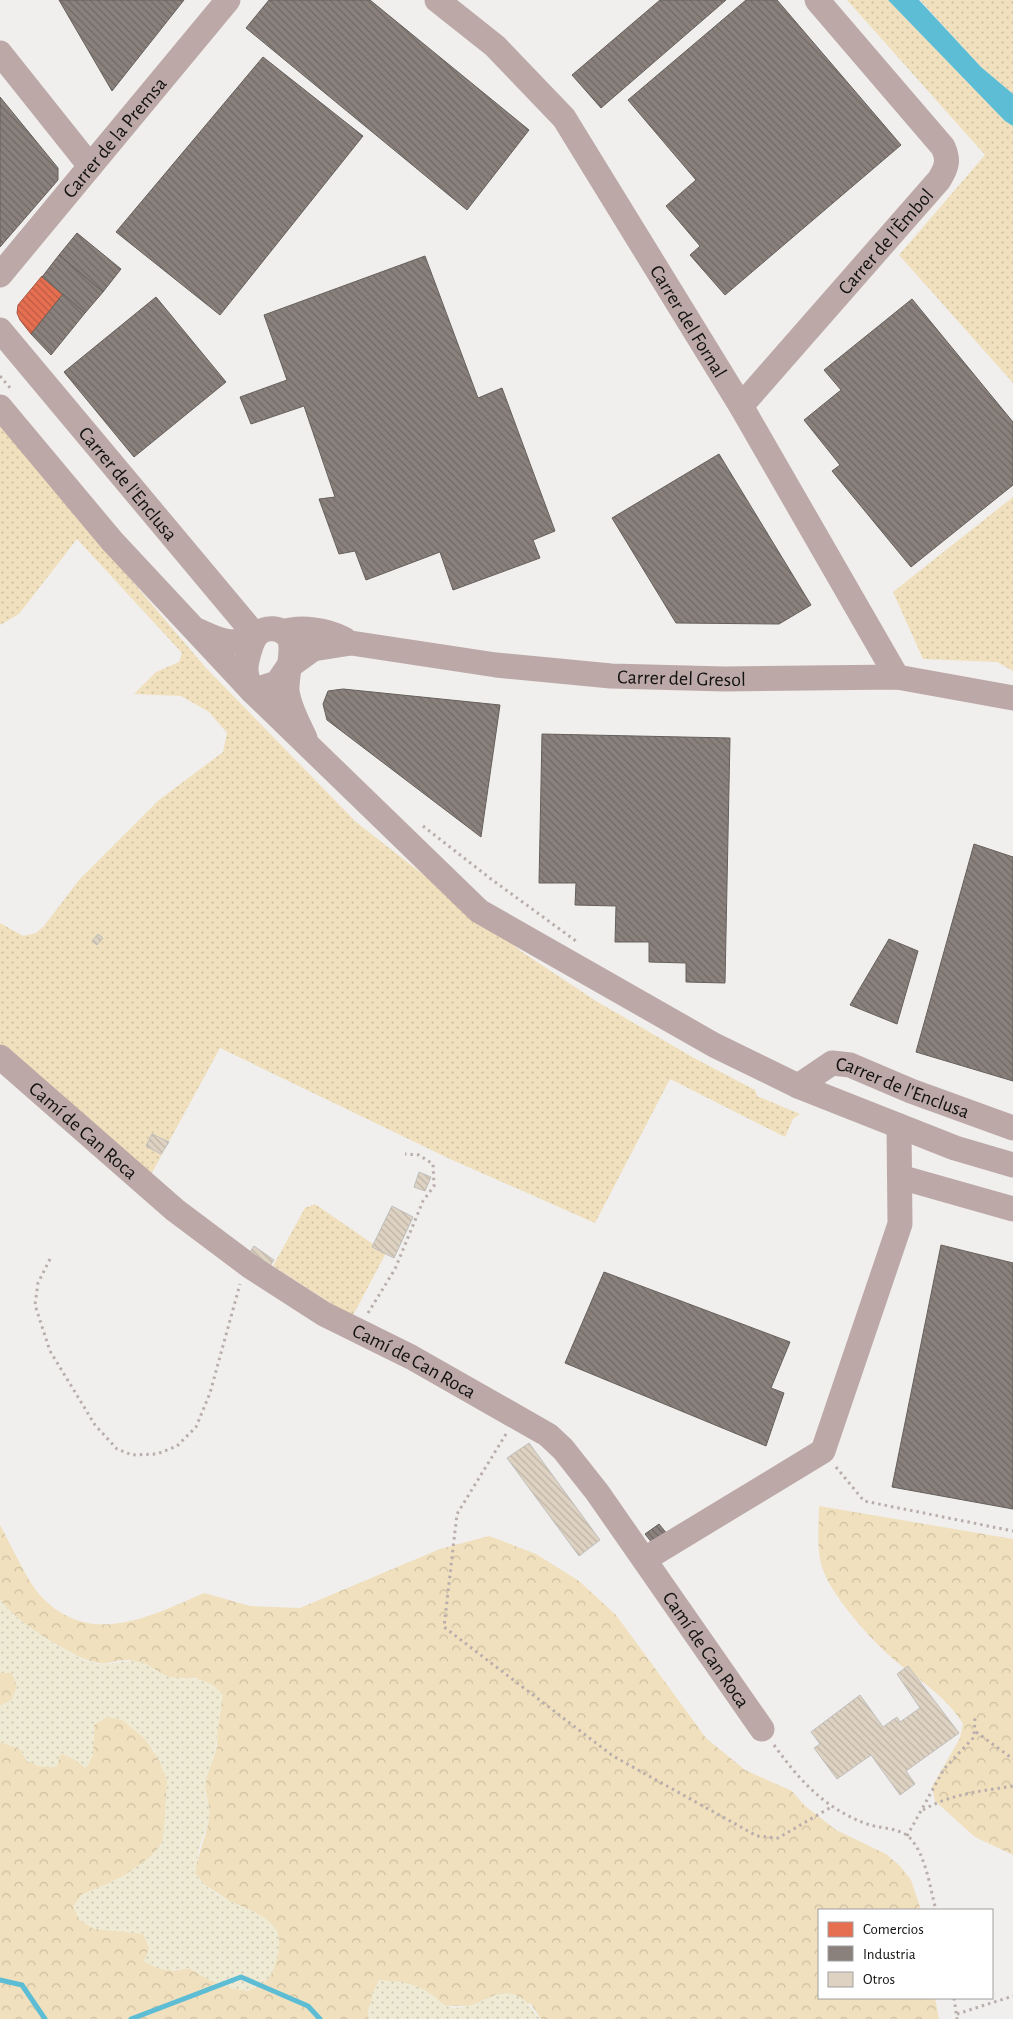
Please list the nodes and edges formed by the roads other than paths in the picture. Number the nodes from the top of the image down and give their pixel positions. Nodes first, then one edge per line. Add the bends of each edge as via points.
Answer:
1 (228, 0) edge
2 (437, 0) edge
3 (817, 0) edge
4 (0, 53) edge
5 (90, 166) junction
6 (0, 275) edge
7 (0, 330) edge
8 (741, 406) junction
9 (0, 407) edge
10 (197, 630) junction
11 (283, 632) junction
12 (256, 636) junction
13 (350, 643) junction
14 (288, 667) junction
15 (897, 677) junction
16 (252, 691) junction
17 (1013, 698) edge
18 (308, 747) junction
19 (0, 1057) edge
20 (798, 1086) junction
21 (899, 1126) junction
22 (1013, 1128) edge
23 (1013, 1165) edge
24 (900, 1177) junction
25 (1013, 1209) edge
26 (645, 1559) junction
27 (762, 1729) road end

1 - 5 street, Carrer de la Premsa
2 - 8 street, Carrer del Fornal via 495,46 564,118
3 - 8 street, Carrer de l'Èmbol via 943,147 948,157 946,168 940,180
4 - 5 street
5 - 6 street, Carrer de la Premsa
7 - 12 street, Carrer de l'Enclusa
8 - 15 street, Carrer del Fornal
9 - 10 street via 112,541
10 - 12 street via 234,643 243,643
10 - 16 street
11 - 12 street via 272,629
11 - 13 street via 293,629 322,632
11 - 14 street via 288,635 292,646
12 - 16 street via 246,666 246,677
13 - 14 street via 313,648
13 - 15 street, Carrer del Gresol via 496,665 611,676 725,679
14 - 16 street via 278,683
14 - 18 street via 288,694
15 - 17 street, Carrer del Gresol
16 - 18 street
18 - 20 street via 478,911 714,1045
19 - 26 street, Camí de Can Roca via 175,1210 251,1268 302,1301 412,1357 548,1435 563,1448
20 - 21 street
20 - 22 street, Carrer de l'Enclusa via 832,1063 850,1065
21 - 23 street via 955,1148
21 - 24 street
24 - 25 street
24 - 26 street via 900,1224 823,1451
26 - 27 street, Camí de Can Roca

